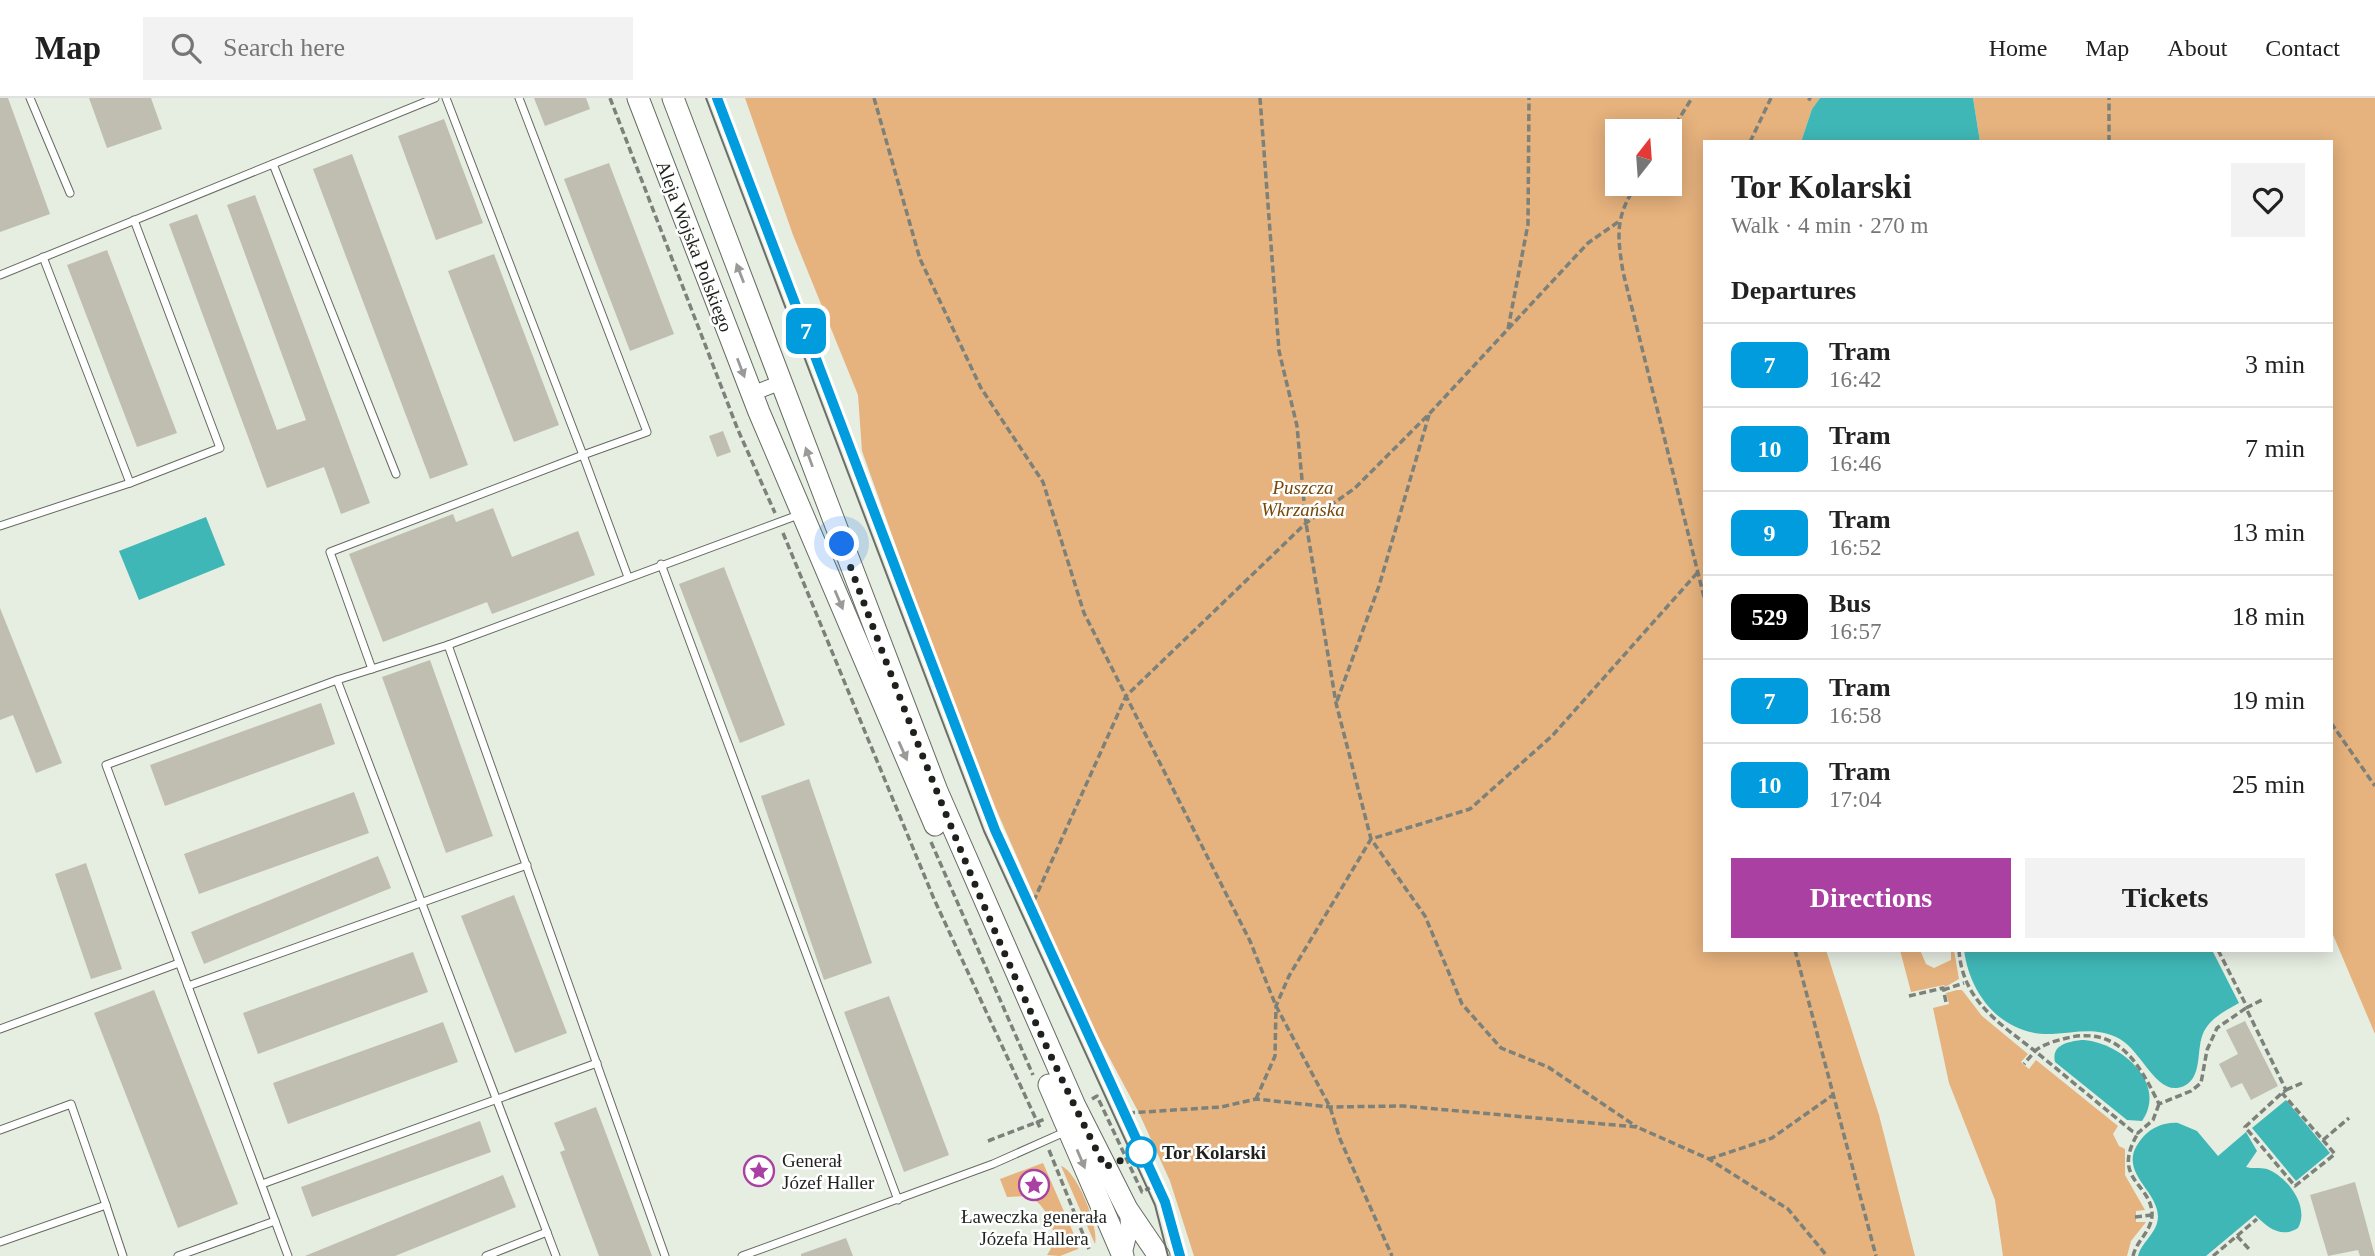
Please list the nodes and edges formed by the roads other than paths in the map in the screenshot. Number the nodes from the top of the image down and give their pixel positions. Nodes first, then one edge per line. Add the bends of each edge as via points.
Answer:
1 (30, 98) edge
2 (435, 98) edge
3 (446, 98) edge
4 (519, 98) edge
5 (638, 98) edge
6 (673, 98) edge
7 (274, 164) junction
8 (69, 193) dead end
9 (134, 220) junction
10 (43, 257) junction
11 (0, 275) edge
12 (782, 382) junction
13 (751, 394) junction
14 (583, 455) junction
15 (396, 474) dead end
16 (130, 483) junction
17 (828, 505) junction
18 (802, 514) junction
19 (0, 526) edge
20 (662, 564) junction
21 (628, 577) junction
22 (448, 645) junction
23 (372, 669) junction
24 (337, 680) junction
25 (527, 866) junction
26 (422, 902) junction
27 (179, 963) junction
28 (188, 986) junction
29 (0, 1029) edge
30 (597, 1063) junction
31 (497, 1101) junction
32 (1076, 1127) junction
33 (0, 1130) edge
34 (262, 1184) junction
35 (898, 1200) junction
36 (106, 1205) junction
37 (1127, 1209) junction
38 (275, 1221) junction
39 (547, 1232) junction
40 (0, 1242) edge
41 (123, 1256) edge
42 (178, 1256) edge
43 (288, 1256) edge
44 (486, 1256) edge
45 (556, 1256) edge
46 (665, 1256) edge
47 (741, 1256) edge
48 (1123, 1256) edge
49 (1159, 1256) edge

1 - 8 lane
2 - 7 lane
3 - 14 lane
4 - 14 lane via 647,432
5 -> 13 main road, Aleja Wojska Polskiego
12 -> 6 main road, Aleja Wojska Polskiego
7 - 9 lane
7 - 15 lane
9 - 10 lane
9 - 16 lane via 220,447
10 - 11 lane
10 - 16 lane
12 - 13 street
17 -> 12 main road, Aleja Wojska Polskiego
13 - 18 main road, Aleja Wojska Polskiego
14 - 21 lane
14 - 23 lane via 330,552
16 - 19 lane
17 - 18 street
17 - 32 main road, Aleja Wojska Polskiego via 937,791
18 - 20 lane
18 -> 32 main road, Aleja Wojska Polskiego
20 - 21 lane
20 - 35 lane
21 - 22 lane
22 - 23 lane
22 - 25 lane
23 - 24 lane
24 - 26 lane
24 - 27 lane via 106,765
25 - 26 lane
25 - 30 lane
26 - 28 lane
26 - 31 lane
27 - 28 lane
27 - 29 lane
28 - 34 lane
30 - 31 lane
30 - 46 lane
31 - 34 lane
31 - 39 lane
32 - 35 lane
32 - 37 main road, Aleja Wojska Polskiego
32 -> 48 main road, Aleja Wojska Polskiego
33 - 36 lane via 71,1104
34 - 38 lane
35 - 47 lane
36 - 40 lane
36 - 41 lane
37 - 48 street, Aleja Wojska Polskiego via 1129,1236
37 - 49 main road, Aleja Wojska Polskiego
38 - 42 lane
38 - 43 lane
39 - 44 lane
39 - 45 lane

